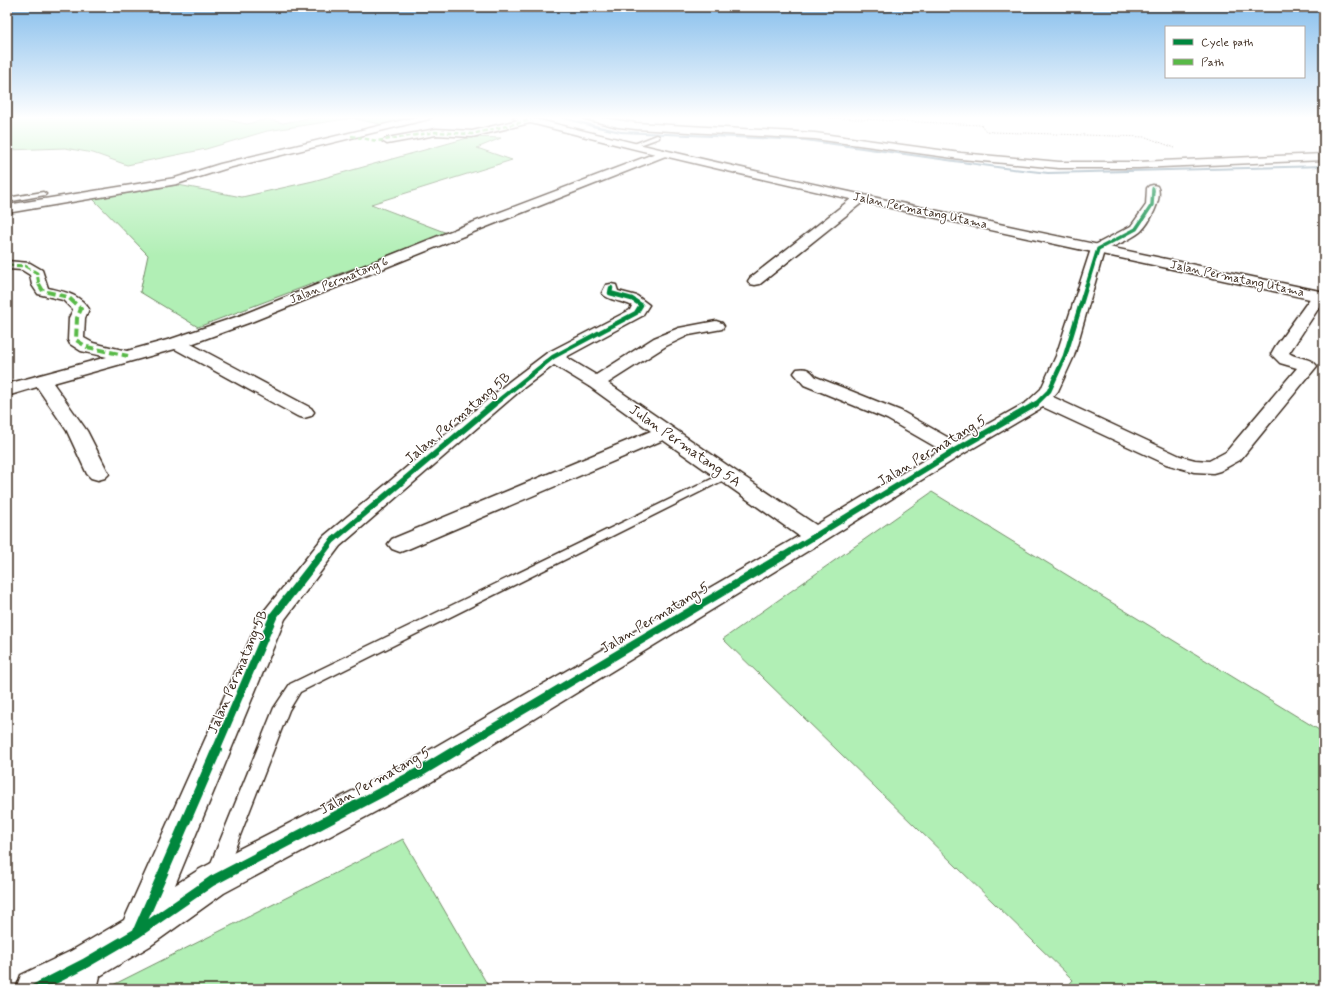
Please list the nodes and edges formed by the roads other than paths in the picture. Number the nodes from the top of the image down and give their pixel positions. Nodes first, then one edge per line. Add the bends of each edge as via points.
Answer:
1 (235, 163) edge
2 (637, 163) edge
3 (710, 163) edge
4 (1042, 163) edge
5 (1175, 163) edge
6 (1153, 188) dead end
7 (43, 194) dead end
8 (860, 198) junction
9 (7, 200) edge
10 (7, 209) edge
11 (1098, 249) junction
12 (7, 265) edge
13 (755, 281) dead end
14 (611, 288) dead end
15 (1322, 297) edge
16 (716, 326) dead end
17 (177, 343) junction
18 (128, 356) junction
19 (553, 357) junction
20 (803, 373) dead end
21 (42, 381) junction
22 (596, 383) junction
23 (7, 390) edge
24 (1041, 399) junction
25 (304, 412) dead end
26 (665, 432) junction
27 (956, 450) junction
28 (98, 474) dead end
29 (726, 475) junction
30 (816, 536) junction
31 (400, 544) dead end
32 (212, 881) junction
33 (137, 933) junction
34 (81, 976) edge
35 (34, 989) edge

1 - 10 street via 177,181
2 - 17 street, Jalan Permatang 6 via 252,317
3 - 8 street, Jalan Permatang Utama
4 - 5 street
6 - 11 street via 1152,205 1136,229
7 - 9 lane
8 - 11 street, Jalan Permatang Utama
8 - 13 street
11 - 15 street, Jalan Permatang Utama
11 - 24 street, Jalan Permatang 5 via 1065,356 1049,391
12 - 18 street via 25,266 37,273 43,291 68,297 81,309 77,318 76,340 87,347
14 - 19 street, Jalan Permatang 5B via 610,293 632,299 641,305 636,313
15 - 24 street via 1280,354 1286,359 1308,366 1233,456 1213,467 1194,466 1173,460
16 - 22 street via 685,331 660,342
17 - 18 street, Jalan Permatang 6
17 - 25 street
18 - 21 street, Jalan Permatang 6
19 - 22 street, Julan Permatang 5A
19 - 33 street, Jalan Permatang 5B via 516,384 332,541 274,615
20 - 27 street via 810,381 894,415
21 - 23 street, Jalan Permatang 6
21 - 28 street via 77,431
22 - 26 street, Julan Permatang 5A
24 - 27 street, Jalan Permatang 5 via 1034,406
26 - 29 street, Julan Permatang 5A
26 - 31 street
27 - 30 street, Jalan Permatang 5
29 - 30 street, Julan Permatang 5A
29 - 32 lane via 295,688 282,708
30 - 32 street, Jalan Permatang 5 via 420,772
32 - 33 street, Jalan Permatang 5
33 - 34 street, Jalan Permatang 5
34 - 35 street, Jalan Permatang 5

